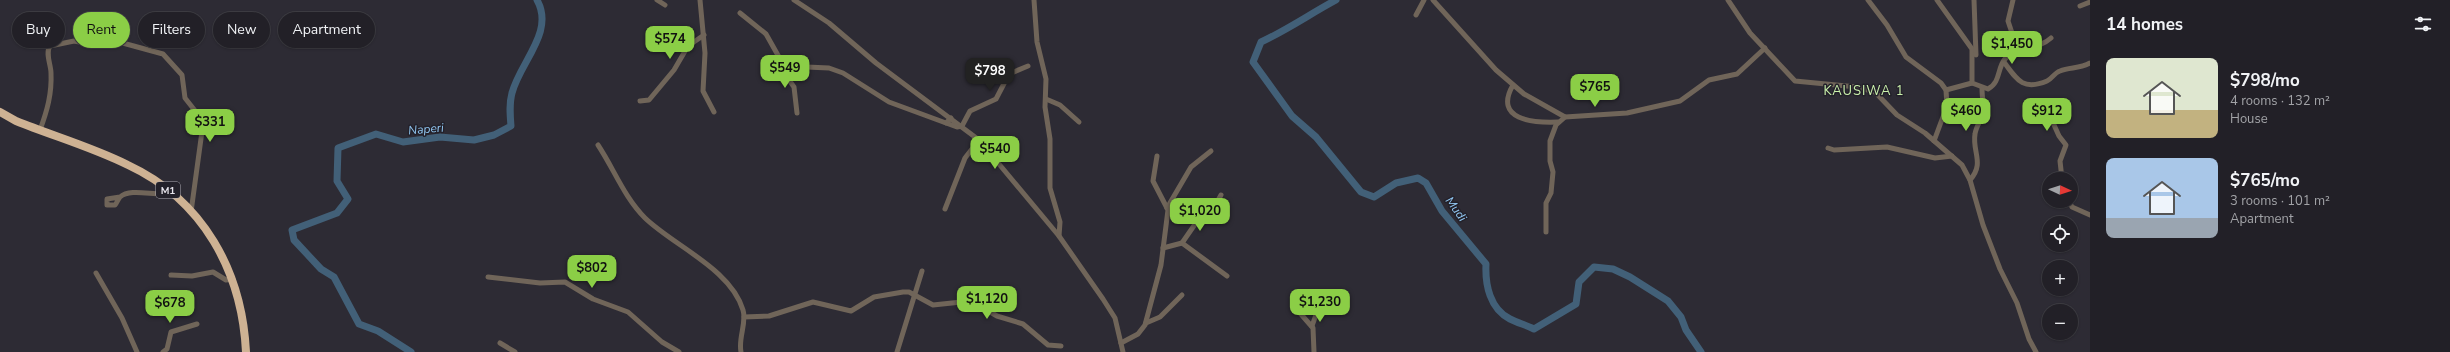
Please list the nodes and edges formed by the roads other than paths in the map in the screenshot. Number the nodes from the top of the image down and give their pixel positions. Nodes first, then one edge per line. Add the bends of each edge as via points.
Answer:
1 (657, 0) edge
2 (700, 0) edge
3 (794, 0) edge
4 (1034, 0) edge
5 (1424, 0) edge
6 (1433, 0) edge
7 (1728, 0) edge
8 (1868, 0) edge
9 (1937, 0) edge
10 (1974, 0) edge
11 (2013, 0) edge
12 (2090, 2) edge
13 (664, 5) dead end
14 (2080, 6) dead end
15 (740, 13) dead end
16 (1416, 14) dead end
17 (704, 35) junction
18 (2051, 38) dead end
19 (1765, 48) junction
20 (1974, 59) junction
21 (2004, 61) junction
22 (2090, 63) edge
23 (784, 66) junction
24 (1028, 66) dead end
25 (1972, 83) junction
26 (1513, 85) junction
27 (1982, 88) junction
28 (1946, 90) junction
29 (1046, 99) junction
30 (640, 101) dead end
31 (2044, 104) dead end
32 (0, 112) edge
33 (714, 112) dead end
34 (797, 113) dead end
35 (951, 118) junction
36 (1565, 118) junction
37 (1079, 122) dead end
38 (1558, 122) junction
39 (946, 123) junction
40 (962, 126) junction
41 (40, 130) junction
42 (979, 140) junction
43 (1934, 141) junction
44 (598, 145) dead end
45 (1828, 148) dead end
46 (1211, 151) dead end
47 (1157, 156) dead end
48 (1952, 156) junction
49 (2061, 172) edge
50 (1970, 180) junction
51 (172, 193) junction
52 (1221, 195) dead end
53 (120, 197) dead end
54 (1167, 208) junction
55 (2074, 208) edge
56 (944, 209) dead end
57 (191, 212) junction
58 (2090, 215) edge
59 (1546, 232) dead end
60 (1059, 236) junction
61 (1182, 243) junction
62 (1163, 248) junction
63 (922, 271) dead end
64 (96, 273) dead end
65 (171, 275) dead end
66 (1227, 276) dead end
67 (488, 277) dead end
68 (233, 279) junction
69 (914, 295) junction
70 (1182, 295) dead end
71 (1316, 303) dead end
72 (1294, 305) dead end
73 (744, 317) junction
74 (1146, 323) junction
75 (197, 324) dead end
76 (1312, 326) junction
77 (500, 343) dead end
78 (1121, 343) junction
79 (1061, 346) dead end
80 (137, 352) edge
81 (163, 352) edge
82 (246, 352) edge
83 (514, 352) edge
84 (679, 352) edge
85 (741, 352) edge
86 (897, 352) edge
87 (1123, 352) edge
88 (1314, 352) edge
89 (2036, 352) edge

1 - 13 street
2 - 17 street
3 - 35 street via 829,23 876,63
4 - 29 street via 1035,28 1046,78
5 - 16 street
6 - 26 street via 1480,54
7 - 19 street via 1747,29
8 - 28 street via 1906,57 1941,83
9 - 20 street via 1971,47
10 - 20 street
11 - 21 street via 2008,21 2014,40
12 - 14 street
15 - 23 street via 766,34
17 - 30 street via 688,46 674,70 649,100
17 - 33 street via 703,91
18 - 21 street via 2037,48 2016,52
19 - 36 street via 1737,74 1710,80 1680,101 1627,113
19 - 43 street via 1796,81 1857,87 1875,92 1897,115
20 - 25 street
21 - 22 street via 2019,82 2025,84 2048,80 2060,71
21 - 27 street via 1994,85 1988,89
23 - 34 street via 785,74 794,87
23 - 39 street via 829,68 843,73 889,102
24 - 40 street via 1009,74 996,99 986,101 970,111
25 - 27 street
25 - 28 street
26 - 36 street
26 - 38 street via 1508,104 1512,114 1531,120
27 - 50 street via 1982,115 1975,133 1974,149 1979,158
28 - 43 street via 1947,106
29 - 37 street via 1060,105
29 - 60 street via 1050,139 1050,188 1060,222
31 - 49 street via 2066,145 2060,161
32 - 41 highway, M1
35 - 39 street
35 - 40 street
36 - 38 street
38 - 59 street via 1550,141 1553,172 1551,193 1546,203
39 - 40 street
40 - 42 street
41 - 51 highway, M1 via 129,165
41 - 57 street via 50,99 50,46 74,41 95,45 119,42 164,54 182,75 185,98 200,116 203,124
42 - 56 street via 965,158
42 - 60 street
43 - 48 street
44 - 73 street via 612,166 619,183 645,218 726,281 743,309
45 - 48 street via 1834,150 1887,147 1935,158
46 - 54 street via 1191,167
47 - 54 street via 1153,181
48 - 50 street via 1962,165
50 - 89 street via 1983,225
51 - 53 street via 161,196 133,192
51 - 57 highway, M1
52 - 61 street via 1212,211 1200,217
54 - 62 street
55 - 58 street
57 - 68 highway, M1 via 213,240
60 - 78 street via 1111,311
61 - 62 street
61 - 66 street
62 - 74 street
63 - 69 street
64 - 80 street via 122,318
65 - 68 street via 192,276 213,272 226,280
67 - 84 street via 540,283 565,282 593,298 628,312 662,342
68 - 82 highway, M1 via 243,314
69 - 73 street via 906,292 874,297 851,312 813,302 769,316
69 - 79 street via 933,305 973,302 997,316 1023,324 1048,345
69 - 86 street
70 - 74 street via 1160,316
71 - 76 street via 1317,312
72 - 76 street
73 - 85 street
74 - 78 street via 1138,334
75 - 81 street via 171,332 167,349
76 - 88 street via 1315,331
77 - 83 street
78 - 87 street

